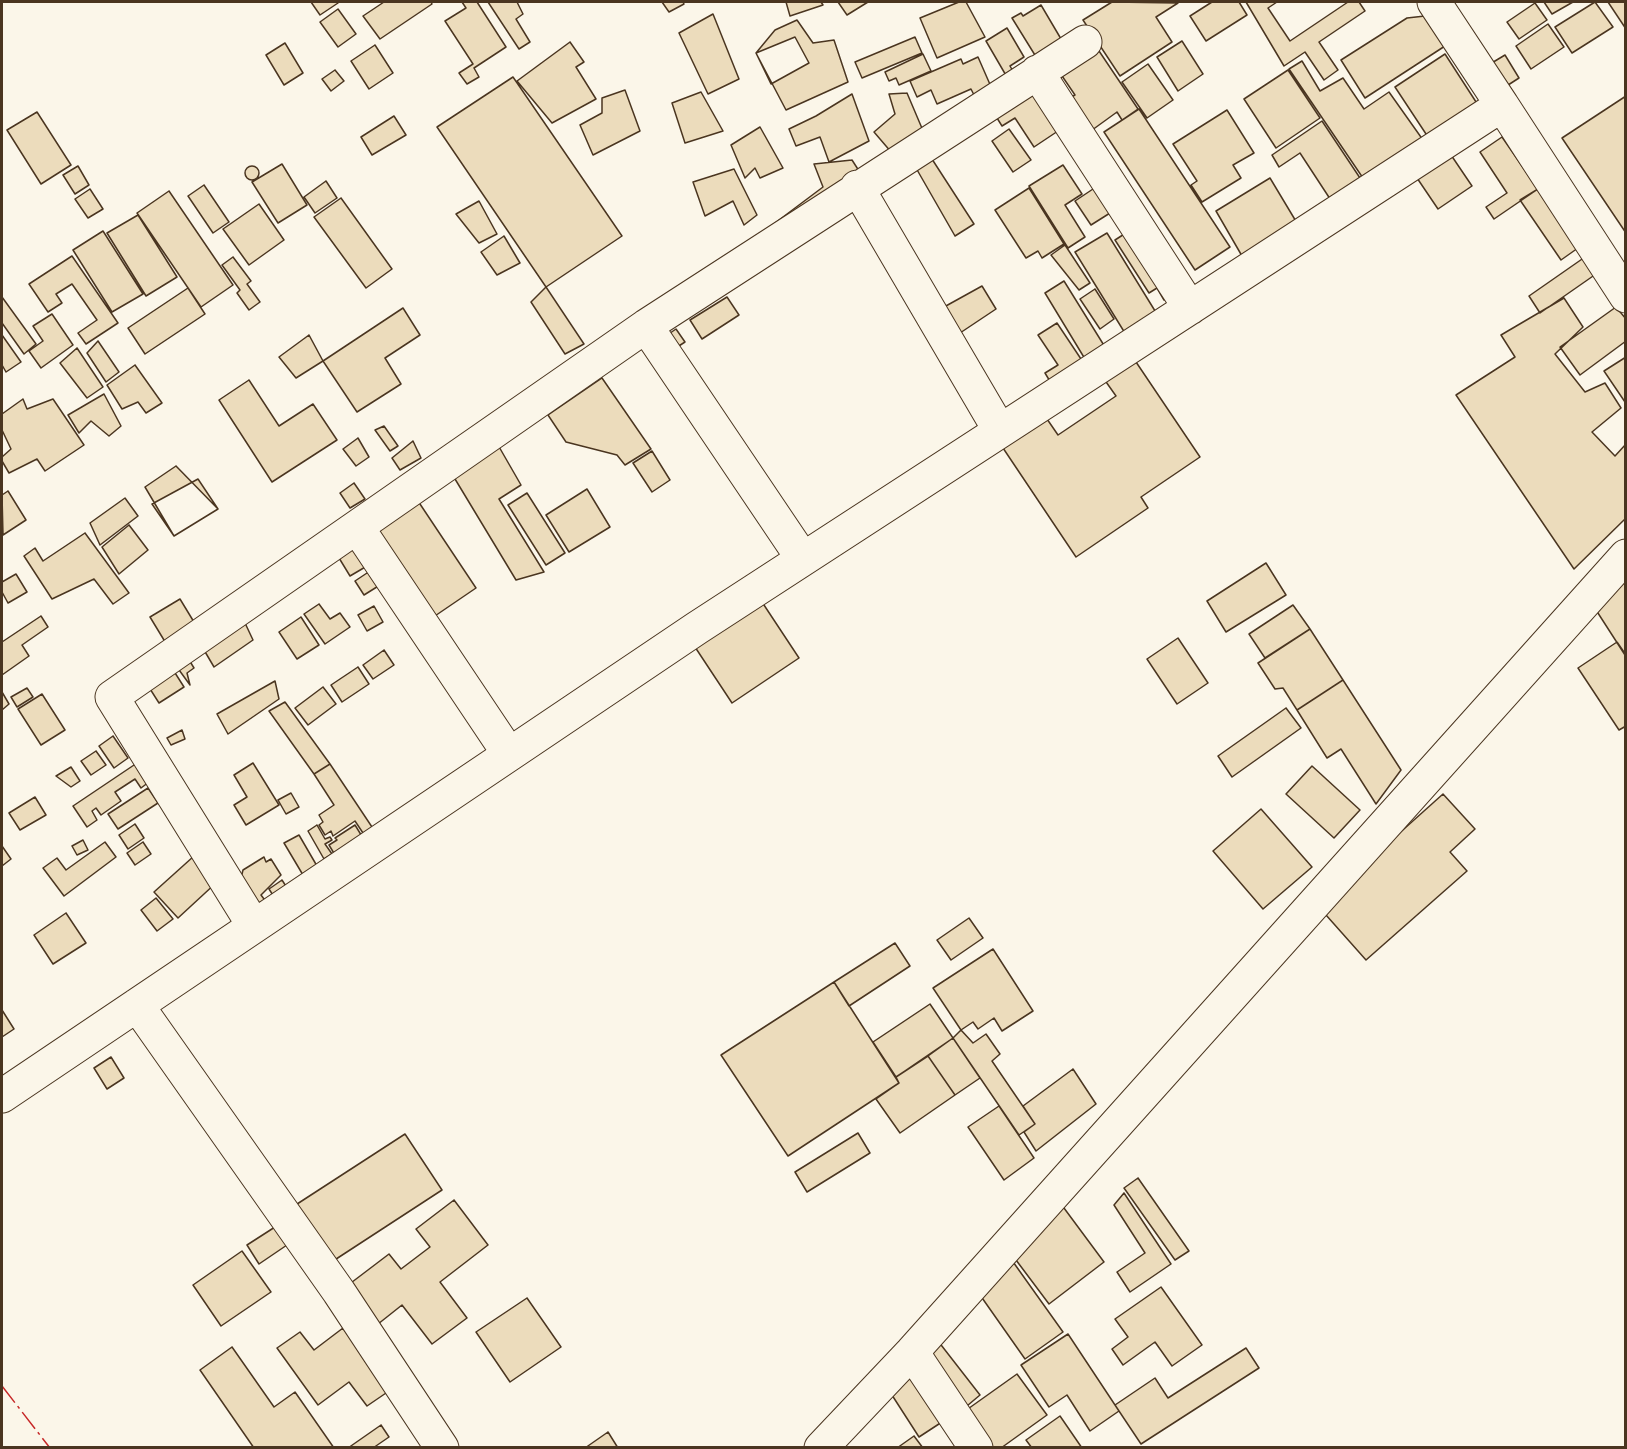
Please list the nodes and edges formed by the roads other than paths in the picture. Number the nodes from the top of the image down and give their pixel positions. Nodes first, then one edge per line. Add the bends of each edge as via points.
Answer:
1 (1434, 2) edge
2 (1085, 42) dead end
3 (1037, 72) junction
4 (1502, 105) junction
5 (857, 187) junction
6 (1626, 296) edge
7 (1190, 308) junction
8 (646, 326) junction
9 (1000, 431) junction
10 (357, 527) junction
11 (1626, 556) edge
12 (803, 559) junction
13 (509, 754) junction
14 (254, 926) junction
15 (137, 1005) junction
16 (2, 1096) edge
17 (912, 1352) junction
18 (442, 1448) edge
19 (821, 1448) edge
20 (976, 1448) edge

1 - 4 street
2 - 3 street
3 - 5 street
3 - 7 street
4 - 6 street
4 - 7 street
5 - 8 street
5 - 9 street
7 - 9 street
8 - 10 street
8 - 12 street
9 - 12 street
10 - 13 street
10 - 14 street via 112,697
11 - 17 street
12 - 13 street
13 - 14 street
14 - 15 street
15 - 16 street
15 - 18 street via 339,1292
17 - 19 street
17 - 20 street

